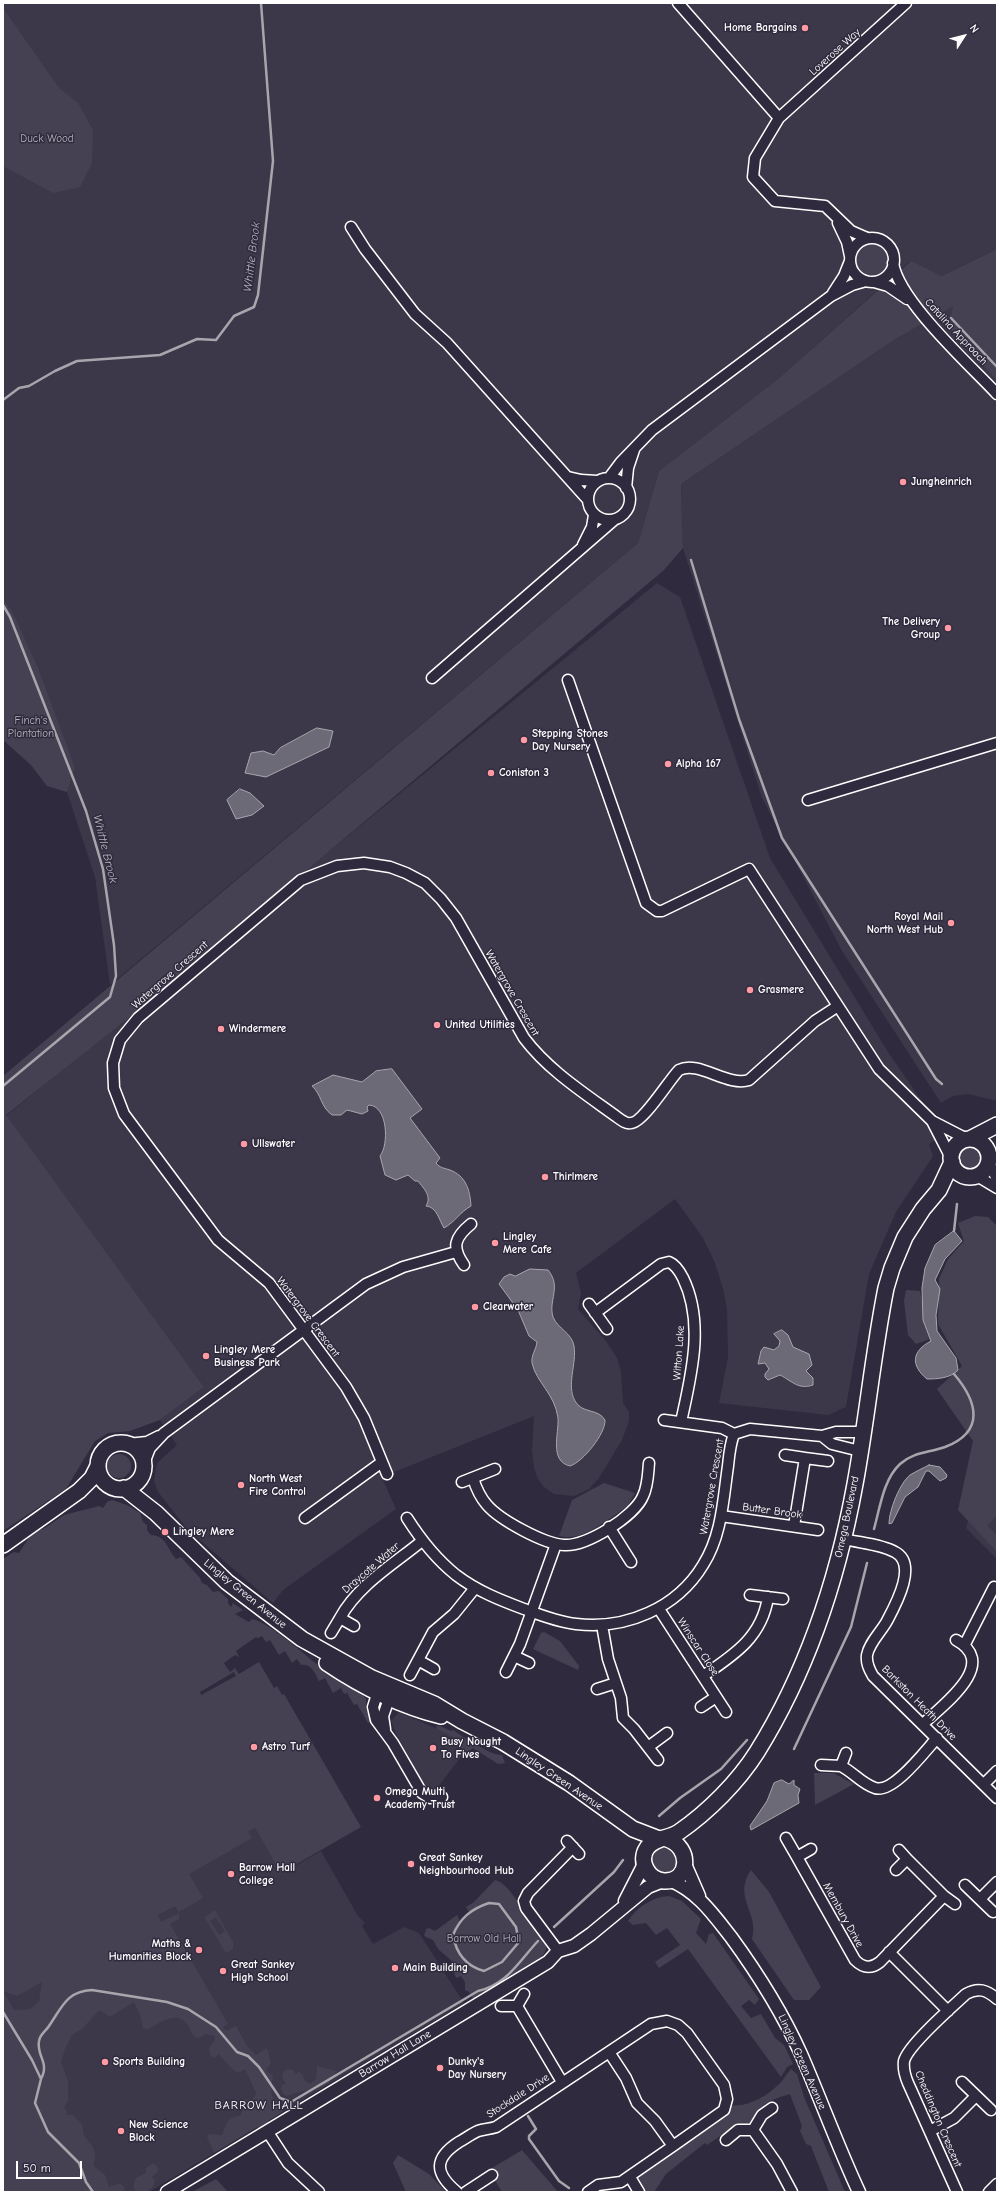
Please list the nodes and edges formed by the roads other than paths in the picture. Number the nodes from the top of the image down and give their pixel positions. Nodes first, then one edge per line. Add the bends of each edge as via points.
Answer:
1 (678, 3) edge
2 (906, 3) edge
3 (779, 118) junction
4 (834, 216) junction
5 (351, 227) dead end
6 (867, 238) junction
7 (850, 258) junction
8 (894, 263) junction
9 (870, 281) junction
10 (831, 296) junction
11 (913, 303) junction
12 (997, 394) edge
13 (634, 450) junction
14 (566, 476) junction
15 (609, 478) junction
16 (597, 481) junction
17 (626, 488) junction
18 (587, 499) junction
19 (594, 515) junction
20 (614, 520) junction
21 (581, 549) junction
22 (432, 678) dead end
23 (568, 680) dead end
24 (997, 743) edge
25 (808, 800) dead end
26 (838, 1006) junction
27 (932, 1121) junction
28 (997, 1124) edge
29 (997, 1131) edge
30 (969, 1139) junction
31 (989, 1158) junction
32 (952, 1160) junction
33 (972, 1176) junction
34 (997, 1179) edge
35 (997, 1188) edge
36 (939, 1190) junction
37 (471, 1224) dead end
38 (456, 1252) junction
39 (464, 1265) dead end
40 (607, 1329) dead end
41 (303, 1330) junction
42 (664, 1420) dead end
43 (681, 1422) junction
44 (863, 1432) junction
45 (164, 1433) junction
46 (734, 1434) junction
47 (822, 1436) junction
48 (128, 1444) junction
49 (860, 1451) junction
50 (785, 1455) dead end
51 (805, 1458) junction
52 (828, 1461) dead end
53 (382, 1462) junction
54 (649, 1463) dead end
55 (98, 1466) junction
56 (495, 1469) dead end
57 (142, 1471) junction
58 (387, 1474) dead end
59 (472, 1478) junction
60 (462, 1482) dead end
61 (117, 1487) junction
62 (65, 1501) junction
63 (156, 1512) junction
64 (721, 1516) junction
65 (305, 1518) dead end
66 (407, 1518) dead end
67 (794, 1526) junction
68 (609, 1527) junction
69 (818, 1530) dead end
70 (844, 1539) junction
71 (422, 1541) junction
72 (556, 1544) junction
73 (3, 1545) edge
74 (631, 1562) dead end
75 (994, 1587) dead end
76 (475, 1588) junction
77 (750, 1595) dead end
78 (768, 1597) junction
79 (783, 1599) dead end
80 (659, 1609) junction
81 (531, 1612) junction
82 (340, 1618) junction
83 (602, 1625) junction
84 (354, 1626) dead end
85 (331, 1633) dead end
86 (514, 1656) junction
87 (418, 1660) junction
88 (529, 1663) dead end
89 (434, 1669) dead end
90 (506, 1672) dead end
91 (410, 1675) dead end
92 (703, 1676) junction
93 (616, 1683) junction
94 (597, 1689) dead end
95 (385, 1690) junction
96 (716, 1697) junction
97 (701, 1707) dead end
98 (726, 1712) dead end
99 (923, 1724) junction
100 (667, 1733) dead end
101 (937, 1738) junction
102 (648, 1747) junction
103 (846, 1753) dead end
104 (658, 1760) dead end
105 (821, 1766) dead end
106 (841, 1766) junction
107 (997, 1771) edge
108 (984, 1784) junction
109 (442, 1797) dead end
110 (997, 1798) edge
111 (612, 1816) junction
112 (696, 1820) junction
113 (786, 1838) dead end
114 (663, 1839) junction
115 (573, 1848) dead end
116 (811, 1849) dead end
117 (899, 1850) dead end
118 (797, 1857) junction
119 (684, 1858) junction
120 (907, 1859) junction
121 (644, 1863) junction
122 (896, 1870) dead end
123 (666, 1880) junction
124 (997, 1882) edge
125 (965, 1885) dead end
126 (944, 1896) junction
127 (980, 1899) junction
128 (702, 1901) junction
129 (955, 1904) dead end
130 (619, 1911) junction
131 (993, 1912) dead end
132 (558, 1951) junction
133 (889, 1952) junction
134 (524, 1994) dead end
135 (997, 1999) edge
136 (502, 2006) dead end
137 (517, 2006) junction
138 (948, 2011) junction
139 (609, 2052) junction
140 (562, 2082) junction
141 (962, 2082) dead end
142 (976, 2096) junction
143 (772, 2108) dead end
144 (991, 2110) dead end
145 (753, 2130) junction
146 (930, 2130) junction
147 (267, 2131) junction
148 (726, 2140) dead end
149 (673, 2146) junction
150 (492, 2175) dead end
151 (630, 2177) junction
152 (997, 2184) edge
153 (167, 2192) edge
154 (319, 2192) edge
155 (457, 2192) edge
156 (466, 2192) edge
157 (588, 2192) edge
158 (639, 2192) edge
159 (792, 2192) edge
160 (859, 2192) edge
161 (957, 2192) edge
162 (989, 2192) edge

1 - 3 street
2 - 3 street, Loverose Way
3 - 4 street, Loverose Way via 755,158 753,177 775,200 825,206
4 - 6 street, Loverose Way via 856,234
4 - 7 street via 847,242
5 - 14 street via 415,314 447,343
6 - 7 street via 856,244
6 - 8 street via 878,238 888,245 894,256
7 - 9 street via 854,273
7 - 10 street via 844,276
8 - 9 street via 887,276
8 - 11 street, Catalina Approach via 897,278
9 - 10 street via 852,285
9 - 11 street, Catalina Approach via 888,286
10 - 13 street via 652,430
11 - 12 street, Catalina Approach
13 - 15 street
13 - 17 street via 628,468
14 - 16 street
14 - 18 street
15 - 16 street
15 - 17 street via 616,479
16 - 18 street
17 - 20 street via 629,507
18 - 19 street
19 - 20 street via 606,521
19 - 21 street via 592,527
20 - 21 street
21 - 22 street
23 - 26 street via 646,903 657,911 662,911 749,869
24 - 25 street
26 - 27 street via 879,1069
26 - 41 street, Watergrove Crescent via 815,1021 749,1080 736,1081 683,1068 675,1074 638,1120 632,1123 624,1122 549,1066 536,1053 524,1038 449,908 425,883 390,867 364,863 337,866 301,880 138,1018 120,1040 113,1063 113,1080 116,1096 124,1114 204,1222 227,1249 269,1283
27 - 30 street
27 - 32 street
28 - 30 main road
29 - 31 main road
30 - 31 main road via 982,1143
30 - 32 main road via 956,1146
31 - 33 main road via 986,1169
31 - 34 street
32 - 33 main road via 957,1171
32 - 36 main road, Omega Boulevard
33 - 35 street
33 - 36 main road, Omega Boulevard
36 - 44 main road, Omega Boulevard via 905,1236 892,1268 880,1315
37 - 38 street via 460,1236
38 - 39 street
38 - 41 street via 403,1267 366,1284
40 - 43 street, Witton Lake via 592,1309 661,1264 670,1262 675,1266 686,1285 694,1323 693,1359
41 - 45 street
41 - 53 street, Watergrove Crescent via 356,1401
42 - 43 street
43 - 46 street via 722,1428
44 - 47 street, Watergrove Crescent via 836,1432
44 - 49 main road, Omega Boulevard
45 - 48 street via 147,1442
45 - 57 street via 150,1448
46 - 47 street, Watergrove Crescent via 750,1429
46 - 64 street, Watergrove Crescent
47 - 49 street, Watergrove Crescent via 832,1444
48 - 55 main road via 107,1447 99,1459
48 - 57 main road via 139,1452
49 - 70 main road, Omega Boulevard
50 - 51 street
51 - 52 street
51 - 67 street
53 - 58 street, Watergrove Crescent
53 - 65 street
54 - 68 street via 646,1489 638,1505 631,1513
55 - 61 main road via 102,1478
55 - 62 main road via 88,1482
56 - 59 street
57 - 61 main road via 131,1486
57 - 63 main road, Lingley Green Avenue via 146,1495
59 - 60 street
59 - 72 street via 480,1496 491,1510
61 - 62 main road
61 - 63 main road, Lingley Green Avenue
62 - 73 main road
63 - 95 main road, Lingley Green Avenue via 227,1582 302,1639
64 - 67 street, Butter Brook
64 - 80 street, Watergrove Crescent via 711,1551 697,1574 680,1593
66 - 71 street, Watergrove Crescent
67 - 69 street, Butter Brook
68 - 72 street via 591,1539 577,1544
68 - 74 street
70 - 99 street, Barkston Heath Drive via 890,1549 903,1560 906,1569 905,1579 887,1621 871,1646 867,1661 876,1680
70 - 112 main road, Omega Boulevard via 828,1597 788,1699 756,1754
71 - 76 street, Watergrove Crescent via 443,1564
71 - 82 street, Draycote Water via 358,1593
72 - 81 street
75 - 99 street via 961,1642 974,1659 970,1677
76 - 81 street, Watergrove Crescent
76 - 87 street via 454,1614 434,1632
77 - 78 street
78 - 79 street
78 - 92 street via 763,1619 752,1636
80 - 83 street, Watergrove Crescent via 625,1621
80 - 92 street, Winscar Close
81 - 83 street, Watergrove Crescent via 575,1624
81 - 86 street
82 - 84 street
82 - 85 street, Draycote Water
83 - 93 street via 608,1659
86 - 88 street
86 - 90 street
87 - 89 street
87 - 91 street
92 - 96 street, Winscar Close
93 - 94 street
93 - 102 street via 623,1718
95 - 109 street via 385,1731 422,1793 430,1798
95 - 111 main road, Lingley Green Avenue via 403,1690 429,1701 503,1742 537,1762
96 - 97 street
96 - 98 street, Winscar Close
99 - 101 street, Barkston Heath Drive
100 - 102 street
101 - 106 street via 897,1781 884,1788 870,1786
101 - 108 street, Barkston Heath Drive
102 - 104 street
103 - 106 street
105 - 106 street
107 - 108 street
108 - 110 street, Barkston Heath Drive
111 - 114 main road, Lingley Green Avenue via 643,1835
111 - 121 main road, Lingley Green Avenue via 636,1844
112 - 114 main road, Omega Boulevard
112 - 119 main road, Omega Boulevard via 686,1840
113 - 118 street, Membury Drive
114 - 119 main road via 674,1841
114 - 121 main road via 648,1846
115 - 132 street via 526,1895 524,1901 526,1908
116 - 118 street
117 - 120 street
118 - 133 street, Membury Drive via 855,1960 864,1967 872,1966
119 - 123 main road via 679,1874
119 - 128 street, Lingley Green Avenue
120 - 122 street
120 - 126 street
121 - 123 main road via 651,1876
121 - 130 street, Barrow Hall Lane
123 - 128 street, Lingley Green Avenue via 681,1885
123 - 130 street, Barrow Hall Lane via 648,1887
124 - 127 street
125 - 127 street
126 - 129 street
126 - 133 street, Membury Drive
127 - 131 street
128 - 160 street, Lingley Green Avenue via 748,1961 782,2015
130 - 132 street, Barrow Hall Lane via 574,1946
132 - 147 street, Barrow Hall Lane via 548,1962
133 - 138 street
134 - 137 street
135 - 138 street, Cheddington Crescent via 985,1990 971,1991
136 - 137 street
137 - 140 street, Stockdale Drive
138 - 146 street, Cheddington Crescent via 912,2048 904,2061 908,2083
139 - 140 street, Stockdale Drive
139 - 149 street via 626,2078 637,2103 655,2121
139 - 149 street, Stockdale Drive via 651,2024 667,2021 678,2025 687,2033 724,2085 727,2099 724,2110
140 - 155 street, Stockdale Drive via 496,2127 476,2132 446,2150 441,2157 440,2168 445,2181
141 - 142 street
142 - 144 street
142 - 146 street via 954,2118
143 - 145 street via 762,2115
145 - 148 street via 738,2130
145 - 159 street via 777,2164
146 - 161 street, Cheddington Crescent
147 - 153 street, Barrow Hall Lane
147 - 154 street via 288,2163
149 - 151 street
150 - 156 street
151 - 157 street via 616,2184 598,2185
151 - 158 street
152 - 162 street

